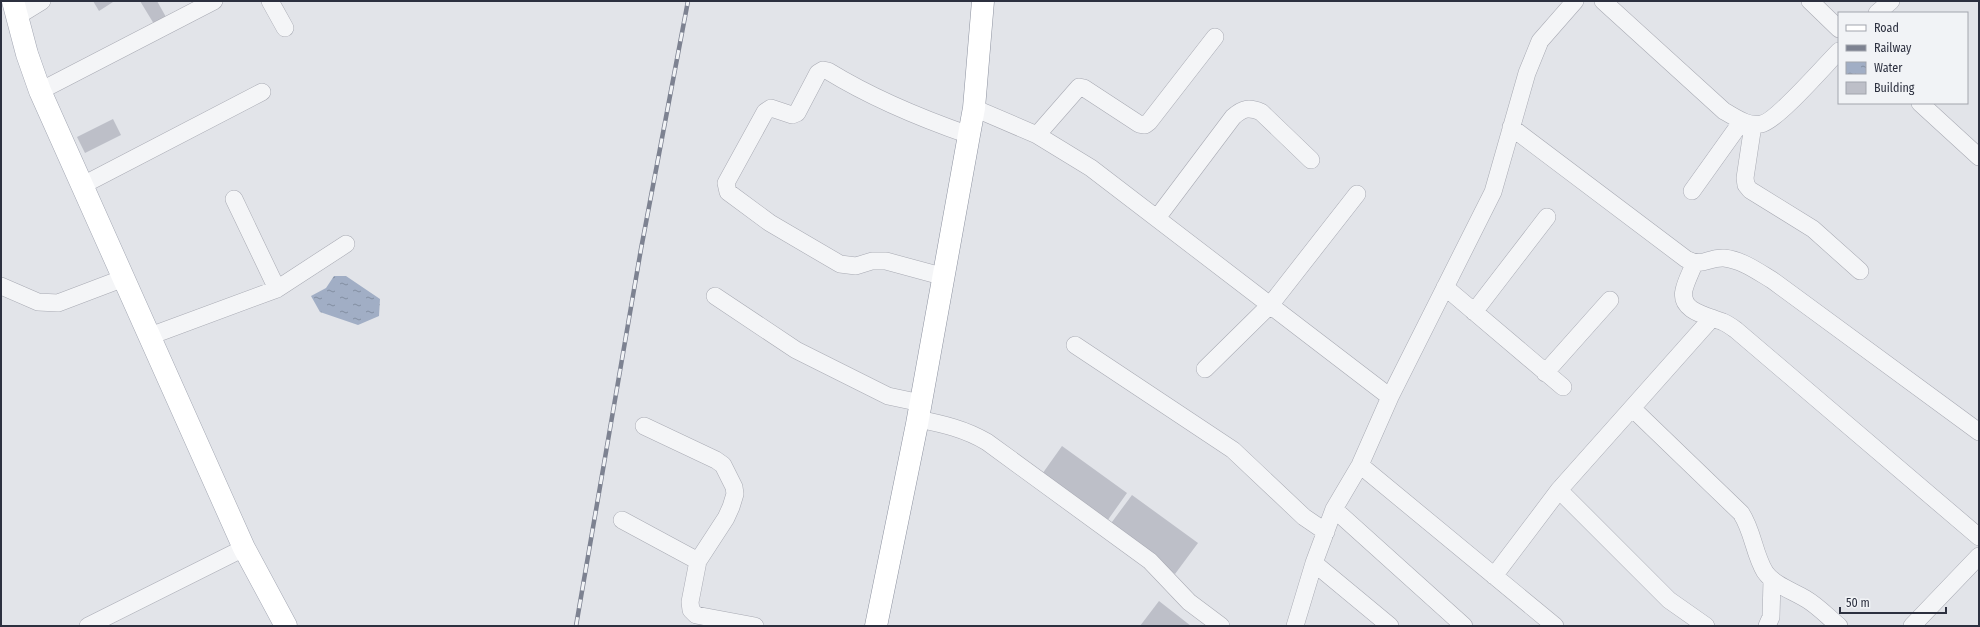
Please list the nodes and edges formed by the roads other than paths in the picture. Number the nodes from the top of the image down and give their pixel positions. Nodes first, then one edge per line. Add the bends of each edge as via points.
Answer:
1 (42, 1) edge
2 (214, 1) edge
3 (270, 1) edge
4 (983, 1) edge
5 (1575, 1) edge
6 (1603, 1) edge
7 (1810, 1) edge
8 (1891, 1) edge
9 (15, 9) edge
10 (1878, 12) edge
11 (285, 28) dead end
12 (1838, 28) edge
13 (1216, 37) dead end
14 (1838, 52) edge
15 (40, 90) junction
16 (262, 92) dead end
17 (1921, 104) edge
18 (974, 108) junction
19 (1748, 123) junction
20 (1511, 127) junction
21 (969, 135) junction
22 (1037, 135) junction
23 (1979, 157) edge
24 (1311, 160) dead end
25 (83, 185) junction
26 (1692, 191) dead end
27 (1357, 194) dead end
28 (234, 199) dead end
29 (1547, 217) dead end
30 (1157, 218) junction
31 (346, 244) dead end
32 (1694, 264) junction
33 (1860, 271) dead end
34 (945, 276) junction
35 (124, 278) junction
36 (1, 286) edge
37 (1446, 287) junction
38 (277, 289) junction
39 (715, 296) dead end
40 (1610, 300) dead end
41 (1271, 304) junction
42 (1474, 312) junction
43 (1712, 318) junction
44 (150, 336) junction
45 (1075, 345) dead end
46 (1205, 369) dead end
47 (1545, 372) junction
48 (1563, 387) dead end
49 (1390, 397) junction
50 (1632, 408) junction
51 (919, 411) junction
52 (644, 426) dead end
53 (1979, 432) edge
54 (1360, 465) junction
55 (1559, 490) junction
56 (1334, 510) junction
57 (622, 520) dead end
58 (1326, 532) junction
59 (1979, 537) edge
60 (244, 548) junction
61 (1979, 556) edge
62 (698, 561) junction
63 (1314, 562) junction
64 (1494, 576) junction
65 (1772, 580) junction
66 (88, 626) edge
67 (286, 626) edge
68 (755, 626) edge
69 (876, 626) edge
70 (1221, 626) edge
71 (1295, 626) edge
72 (1390, 626) edge
73 (1464, 626) edge
74 (1555, 626) edge
75 (1706, 626) edge
76 (1767, 626) edge
77 (1839, 626) edge
78 (1912, 626) edge

1 - 9 street
2 - 15 street
3 - 11 street
4 - 18 main road
5 - 20 street via 1540,41 1527,73
6 - 19 street via 1724,111
7 - 12 street
8 - 10 street
9 - 15 main road
13 - 22 street via 1149,122 1139,124 1084,88 1079,88
14 - 19 street via 1776,116 1762,124
15 - 25 main road
16 - 25 street
17 - 23 street
18 - 21 main road
18 - 22 street
19 - 26 street
19 - 33 street via 1746,185 1813,229
20 - 32 street
20 - 37 street via 1493,192
21 - 34 main road
21 - 34 street via 922,119 823,70 818,73 798,113 792,115 771,108 765,112 726,183 728,192 770,223 840,264 856,266 872,261 886,261
22 - 30 street via 1091,168
24 - 30 street via 1261,112 1251,108 1242,110 1233,117
25 - 35 main road
27 - 41 street
28 - 38 street
29 - 42 street
30 - 41 street
31 - 38 street
32 - 43 street via 1684,291 1685,299 1697,313
32 - 53 street via 1724,258 1749,266 1772,280
34 - 51 main road
35 - 36 street via 58,303 38,302
35 - 44 main road
37 - 42 street
37 - 49 street
38 - 44 street
39 - 51 street via 802,353
40 - 47 street
41 - 46 street
41 - 49 street
42 - 47 street
43 - 50 street
43 - 59 street via 1736,330
44 - 60 main road
45 - 58 street via 1233,450 1304,517
47 - 48 street
49 - 54 street
50 - 55 street
50 - 65 street via 1741,513 1751,531 1763,566
51 - 69 main road
51 - 70 street via 987,442 1150,561 1189,602
52 - 62 street via 708,454 722,466 734,487 735,494 731,507
54 - 56 street
54 - 64 street
55 - 64 street
55 - 75 street via 1669,600
56 - 58 street
56 - 73 street
57 - 62 street
58 - 63 street
60 - 66 street
60 - 67 main road
61 - 78 street
62 - 68 street via 690,602 691,610 696,615
63 - 71 street
63 - 72 street
64 - 74 street
65 - 76 street via 1771,617
65 - 77 street via 1807,599

